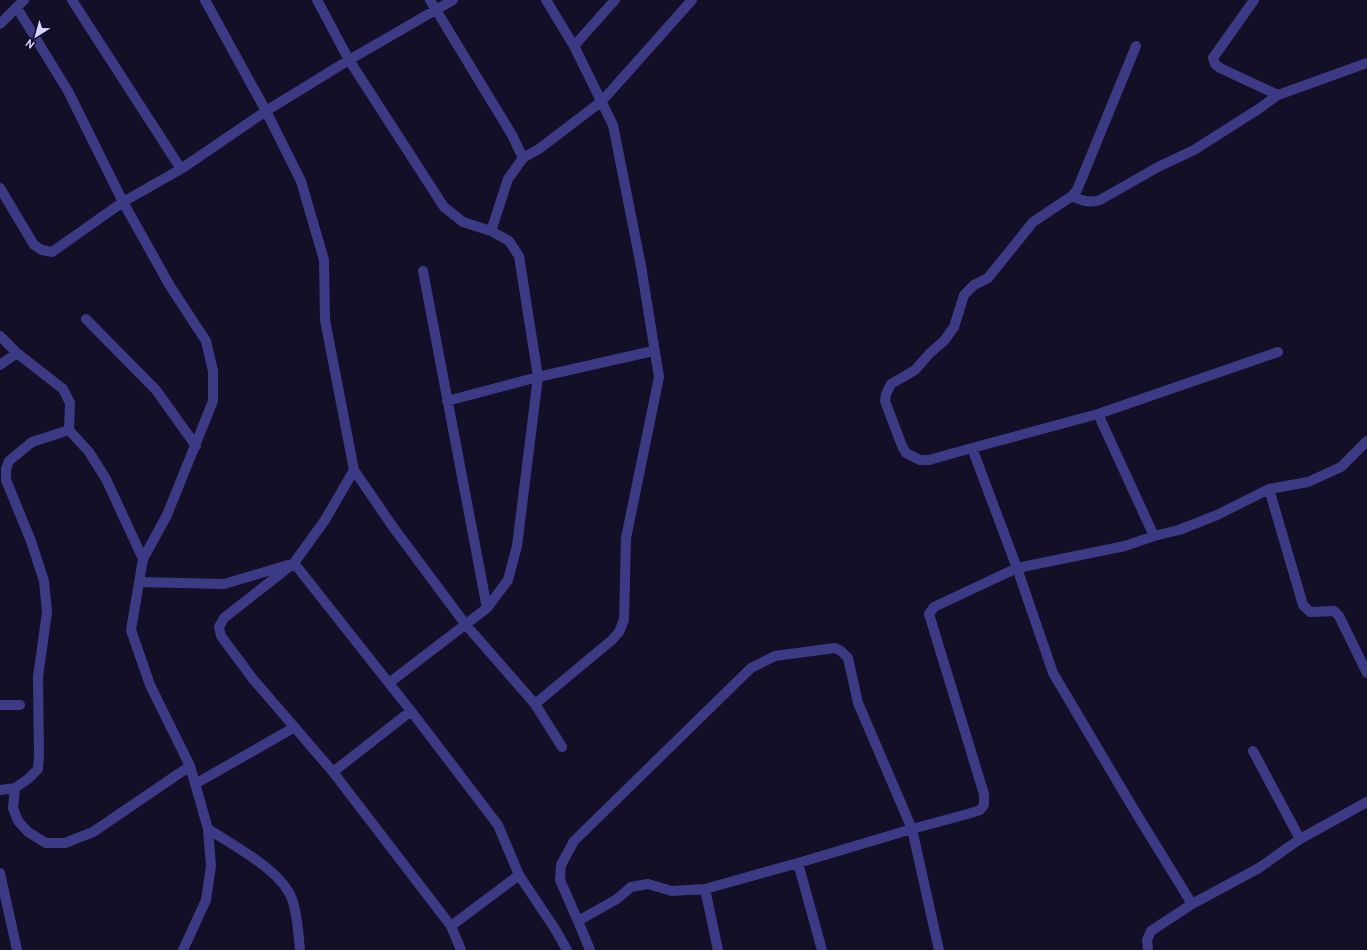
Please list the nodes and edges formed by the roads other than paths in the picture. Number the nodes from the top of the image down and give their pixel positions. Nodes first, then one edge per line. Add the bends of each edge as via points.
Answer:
1 (24, 0) edge
2 (72, 0) edge
3 (205, 0) edge
4 (317, 0) edge
5 (430, 0) edge
6 (453, 0) edge
7 (546, 0) edge
8 (615, 0) edge
9 (692, 0) edge
10 (1254, 0) edge
11 (17, 8) junction
12 (436, 10) junction
13 (0, 24) edge
14 (574, 46) junction
15 (1136, 46) dead end
16 (349, 60) junction
17 (1367, 63) edge
18 (1278, 95) junction
19 (602, 102) junction
20 (266, 111) junction
21 (523, 158) junction
22 (181, 169) junction
23 (0, 188) edge
24 (1072, 196) junction
25 (123, 202) junction
26 (491, 231) junction
27 (423, 271) dead end
28 (86, 319) dead end
29 (0, 336) edge
30 (654, 351) junction
31 (1278, 352) dead end
32 (17, 353) junction
33 (0, 365) edge
34 (538, 377) junction
35 (447, 400) junction
36 (1098, 414) junction
37 (69, 430) junction
38 (1367, 441) edge
39 (196, 446) junction
40 (972, 448) junction
41 (354, 470) junction
42 (1269, 489) junction
43 (1154, 536) junction
44 (144, 559) junction
45 (294, 564) junction
46 (1017, 568) junction
47 (139, 582) junction
48 (486, 608) junction
49 (466, 625) junction
50 (1367, 673) edge
51 (389, 683) junction
52 (535, 704) junction
53 (0, 705) edge
54 (20, 705) dead end
55 (411, 711) junction
56 (294, 727) junction
57 (562, 747) dead end
58 (1253, 751) dead end
59 (190, 766) junction
60 (333, 772) junction
61 (195, 784) junction
62 (15, 788) junction
63 (0, 790) edge
64 (1367, 802) edge
65 (912, 828) junction
66 (208, 829) junction
67 (1300, 839) junction
68 (798, 863) junction
69 (0, 873) edge
70 (519, 875) junction
71 (1, 889) edge
72 (705, 889) junction
73 (1192, 904) junction
74 (578, 921) junction
75 (451, 926) junction
76 (17, 950) edge
77 (183, 950) edge
78 (300, 950) edge
79 (461, 950) edge
80 (567, 950) edge
81 (590, 950) edge
82 (718, 950) edge
83 (822, 950) edge
84 (939, 950) edge
85 (1148, 950) edge

1 - 11 street
2 - 22 street
3 - 20 street
4 - 16 street
5 - 12 street
6 - 12 street
7 - 14 street
8 - 14 street
9 - 19 street
10 - 18 street via 1213,58 1220,68
11 - 13 street
11 - 25 street via 68,91
12 - 16 street
12 - 21 street via 512,135
14 - 19 street
15 - 24 street via 1080,183
16 - 20 street
16 - 26 street via 444,207 463,222
17 - 18 street
18 - 24 street via 1194,150 1100,200 1082,201
19 - 21 street
19 - 30 street via 613,126 641,266
20 - 22 street
20 - 41 street via 301,181 324,260 325,320
21 - 26 street via 508,179
22 - 25 street
23 - 25 street via 34,245 52,252
24 - 40 street via 1033,222 988,278 974,285 964,295 954,327 944,341 915,370 891,384 886,394 887,410 906,453 912,457 929,460
25 - 39 street via 170,286 206,340 213,371 213,401
26 - 34 street via 509,241 519,256
27 - 35 street
28 - 39 street via 156,390
29 - 32 street
30 - 34 street
30 - 52 street via 659,377 626,538 624,620 612,640
31 - 36 street
32 - 33 street
32 - 37 street via 64,388 70,403
34 - 35 street
34 - 48 street via 518,546 508,580
35 - 48 street
36 - 40 street
36 - 43 street
37 - 44 street via 89,452 106,479
37 - 62 street via 32,442 9,461 6,469 6,480 31,540 44,581 47,612 38,677 38,769
38 - 42 street via 1341,466 1308,482
39 - 44 street via 167,515
40 - 46 street
41 - 45 street via 325,520
41 - 49 street
42 - 43 street via 1217,515 1179,530
42 - 50 street via 1303,605 1310,612 1334,611 1339,616
43 - 46 street via 1124,546
44 - 47 street
45 - 47 street via 224,584
45 - 51 street
45 - 56 street via 224,618 219,627 221,636
46 - 65 street via 934,607 929,614 984,794 984,805 972,813
46 - 73 street via 1053,673
47 - 59 street via 132,630 150,685
48 - 49 street
49 - 51 street
49 - 52 street
51 - 55 street
52 - 57 street
53 - 54 street
55 - 60 street
55 - 70 street via 498,825
56 - 60 street
56 - 61 street
58 - 67 street
59 - 61 street
59 - 62 street via 93,832 65,843 46,843 28,832 18,821 13,808
60 - 75 street
61 - 66 street
62 - 63 street
64 - 67 street
65 - 68 street
65 - 74 street via 858,703 848,658 835,648 774,656 751,668 574,841 561,865 560,880
65 - 84 street
66 - 77 street via 211,866 206,900
66 - 78 street via 270,870 282,882 292,898 296,911
67 - 73 street via 1259,868
68 - 72 street
68 - 83 street
69 - 71 street
70 - 75 street
70 - 80 street
71 - 76 street
72 - 74 street via 672,891 648,884 631,887 617,899
72 - 82 street
73 - 85 street via 1151,930
74 - 81 street
75 - 79 street

